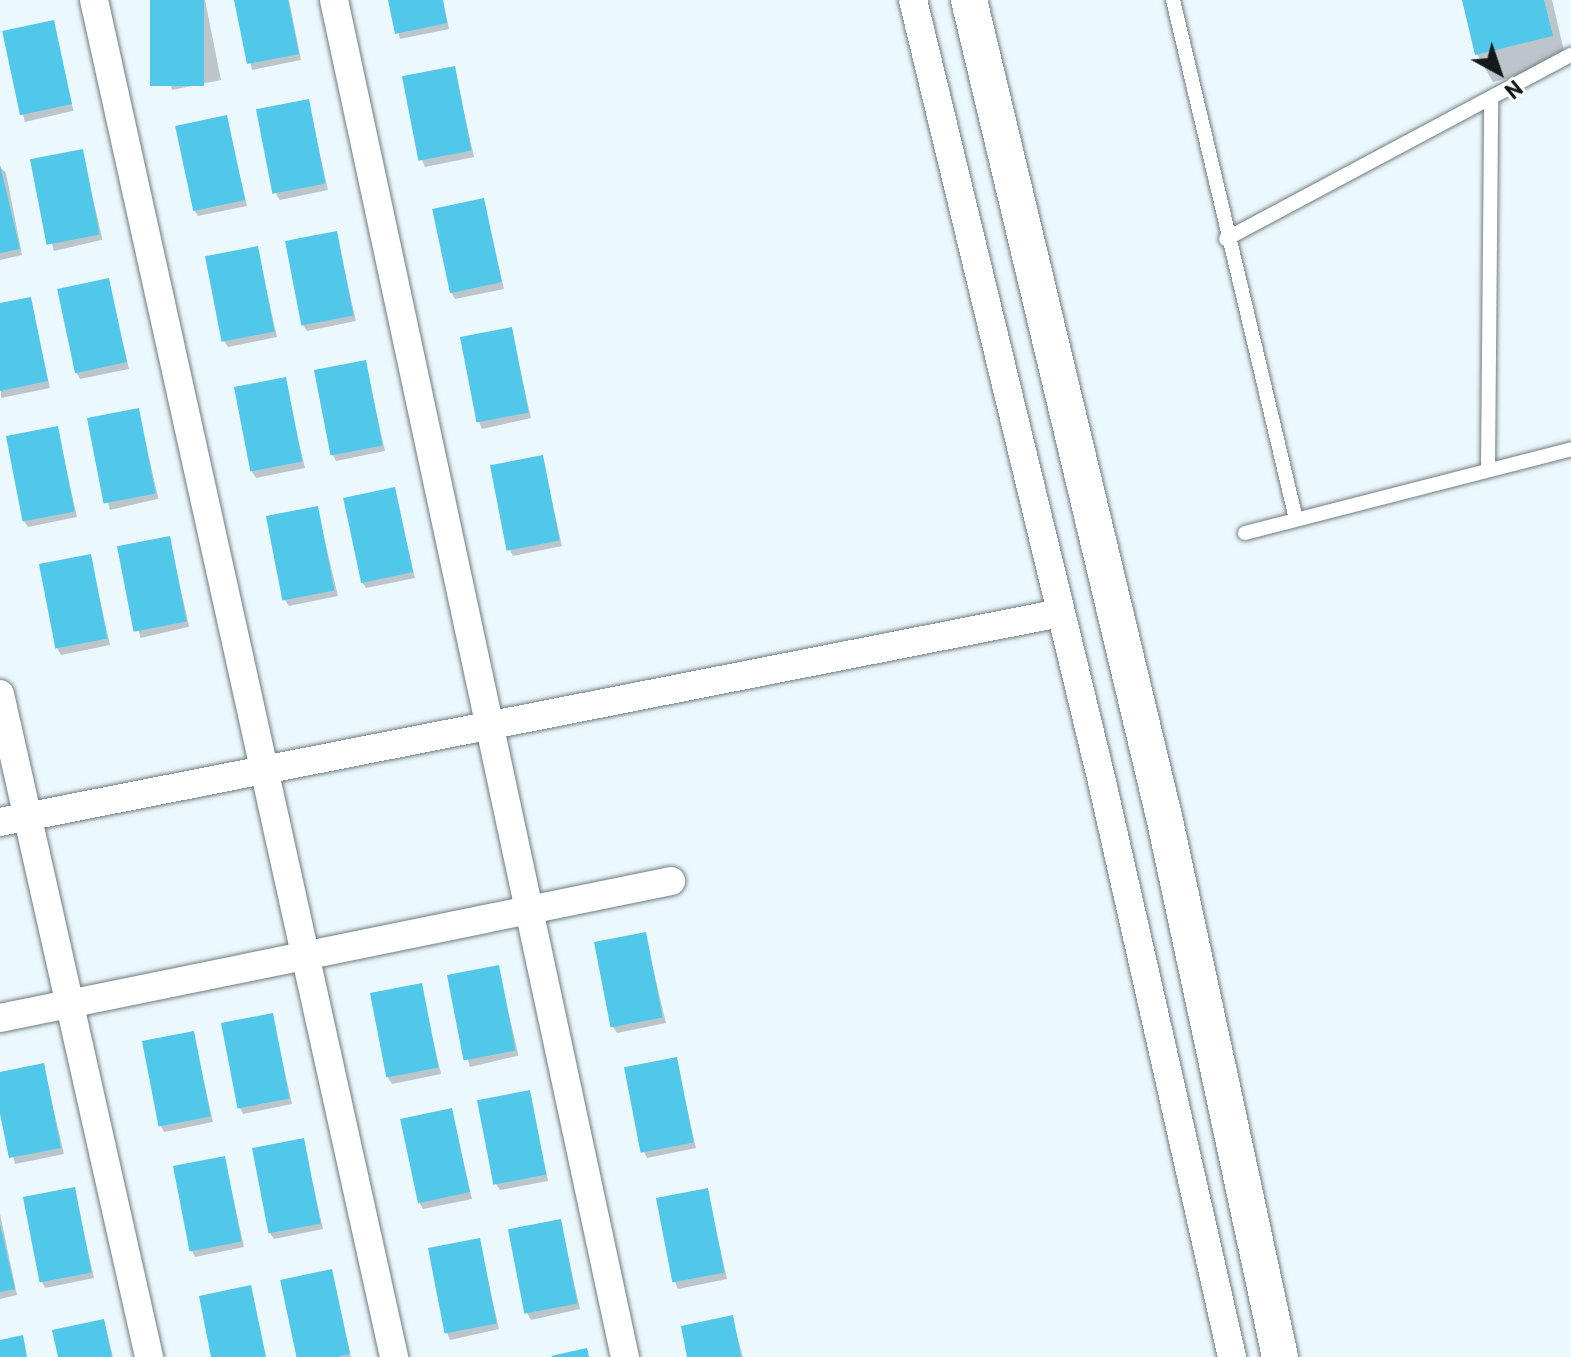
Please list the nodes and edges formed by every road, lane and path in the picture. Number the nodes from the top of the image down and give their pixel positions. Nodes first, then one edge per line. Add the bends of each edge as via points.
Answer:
1 (94, 0) edge
2 (334, 0) edge
3 (913, 0) edge
4 (969, 0) edge
5 (1173, 0) edge
6 (1571, 55) edge
7 (1491, 99) junction
8 (1226, 239) junction
9 (1571, 449) edge
10 (1488, 468) junction
11 (1296, 519) junction
12 (1245, 533) dead end
13 (1060, 613) junction
14 (0, 694) edge
15 (488, 728) junction
16 (265, 773) junction
17 (13, 819) edge
18 (671, 881) dead end
19 (528, 910) junction
20 (305, 956) junction
21 (67, 1004) junction
22 (0, 1018) edge
23 (149, 1357) edge
24 (394, 1357) edge
25 (625, 1357) edge
26 (1232, 1357) edge
27 (1280, 1357) edge

1 - 16 street
2 - 15 street
3 - 13 street
4 - 27 street via 1165,821
5 - 8 lane
6 - 7 lane
7 - 8 lane
7 - 10 lane
8 - 11 lane
9 - 10 lane
10 - 11 lane
11 - 12 lane
13 - 15 street
13 - 26 street
14 - 17 street
15 - 16 street
15 - 19 street
16 - 17 street
16 - 20 street
17 - 21 street
18 - 19 street
19 - 20 street
19 - 25 street
20 - 21 street
20 - 24 street
21 - 22 street
21 - 23 street

